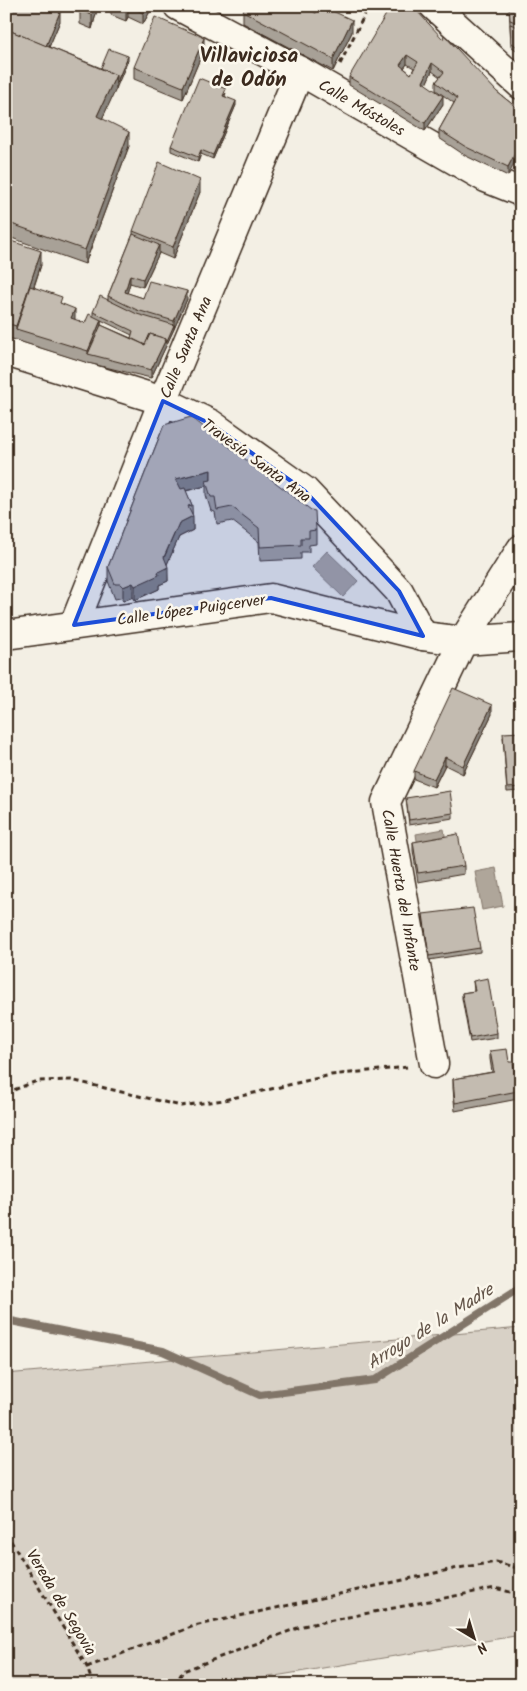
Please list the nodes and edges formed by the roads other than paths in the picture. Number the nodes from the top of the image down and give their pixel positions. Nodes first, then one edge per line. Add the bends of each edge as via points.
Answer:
1 (178, 6) edge
2 (434, 6) edge
3 (300, 71) junction
4 (521, 85) edge
5 (521, 192) edge
6 (6, 352) edge
7 (163, 401) junction
8 (521, 549) edge
9 (74, 625) junction
10 (6, 636) edge
11 (423, 636) junction
12 (521, 637) edge
13 (463, 641) junction
14 (434, 1064) road end

1 - 3 street, Calle Móstoles
2 - 4 street
3 - 5 street, Calle Móstoles via 486,178
3 - 7 street, Calle Santa Ana
6 - 7 street, Travesía Santa Ana
7 - 9 street, Calle Santa Ana
7 - 11 street, Travesía Santa Ana via 211,424 305,491 399,591
8 - 13 street, Calle Huerta del Infante
9 - 10 street, Calle López Puigcerver
9 - 11 street, Calle López Puigcerver via 271,598
11 - 13 street, Calle López Puigcerver
12 - 13 street, Calle López Puigcerver
13 - 14 street, Calle Huerta del Infante via 386,802

